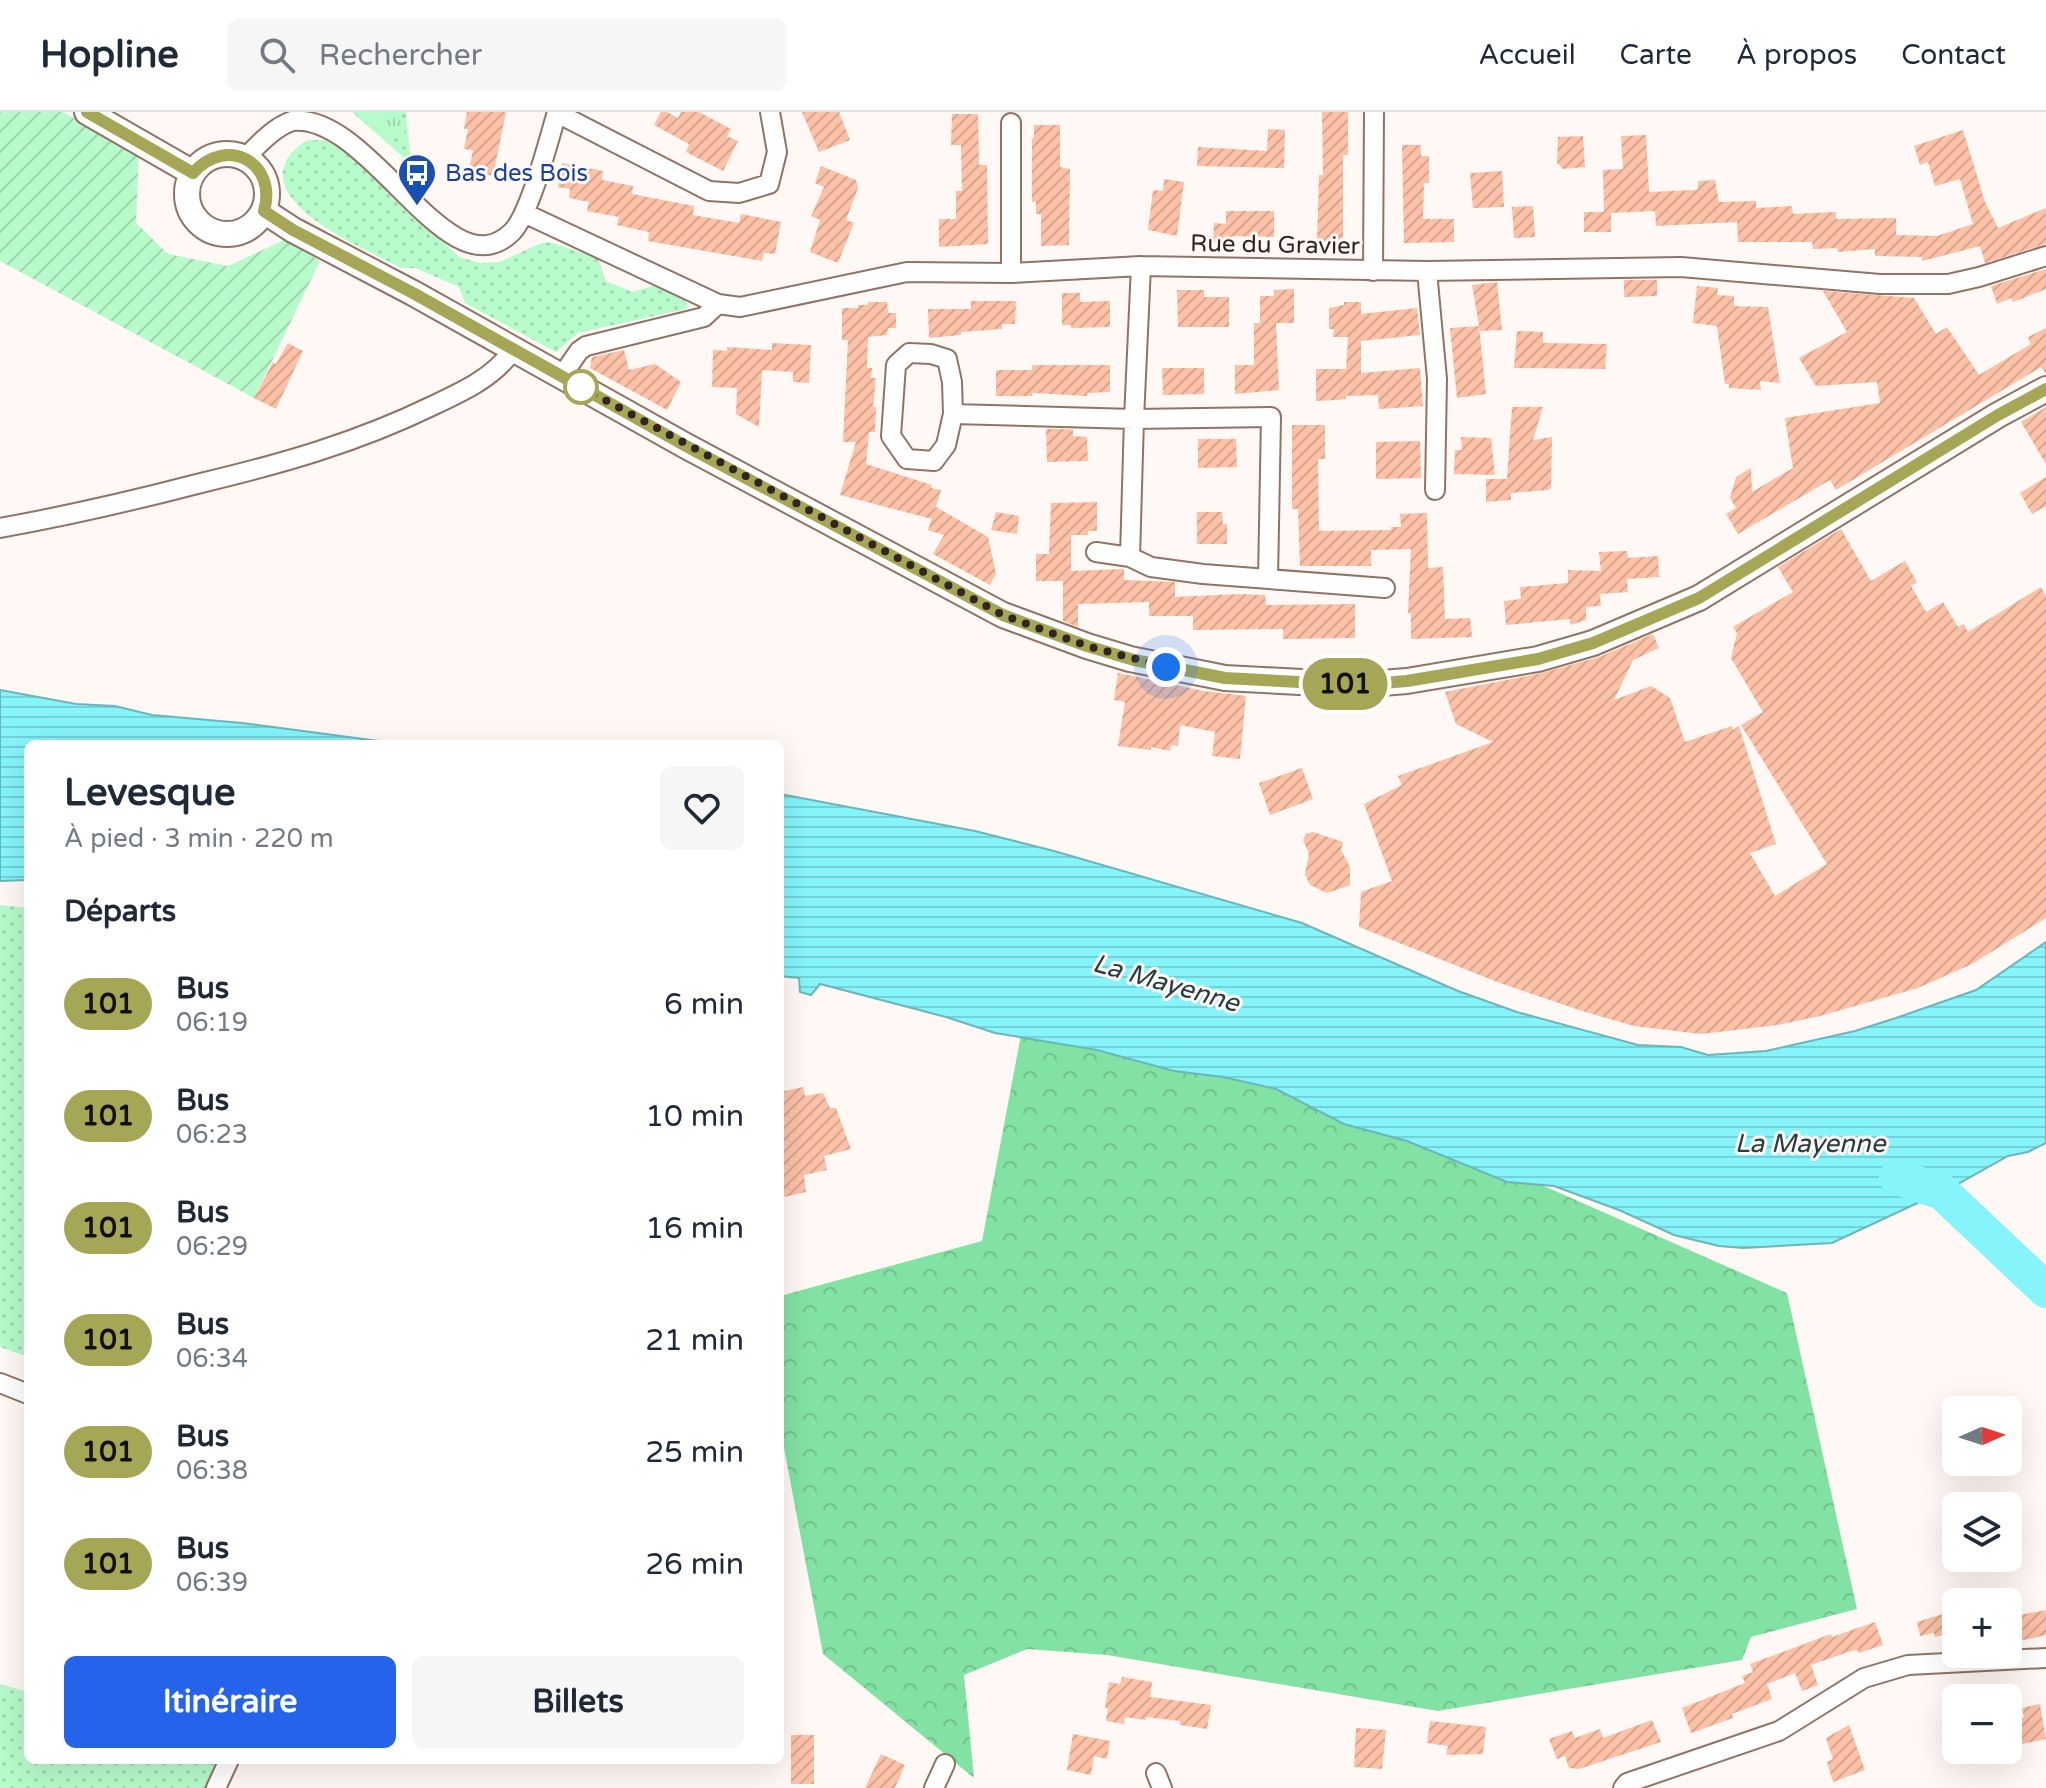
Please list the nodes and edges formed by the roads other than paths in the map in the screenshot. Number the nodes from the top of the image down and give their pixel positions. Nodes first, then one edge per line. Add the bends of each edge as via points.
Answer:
1 (87, 112) edge
2 (770, 112) edge
3 (1374, 112) edge
4 (557, 113) edge
5 (1011, 123) dead end
6 (245, 158) junction
7 (193, 173) junction
8 (264, 211) junction
9 (524, 213) junction
10 (2046, 256) edge
11 (1141, 266) junction
12 (1373, 271) junction
13 (1427, 271) junction
14 (1011, 273) junction
15 (718, 304) junction
16 (513, 350) junction
17 (561, 377) junction
18 (2046, 389) edge
19 (953, 414) junction
20 (1134, 419) junction
21 (1435, 490) dead end
22 (0, 528) edge
23 (1096, 552) dead end
24 (1130, 557) junction
25 (1268, 579) junction
26 (1385, 588) dead end
27 (0, 1383) edge
28 (24, 1392) edge
29 (2046, 1658) edge
30 (227, 1764) edge
31 (945, 1764) dead end
32 (216, 1788) edge
33 (934, 1788) edge
34 (1623, 1788) edge

1 - 7 street
2 - 4 street via 777,152 769,184 739,193 709,191
3 - 12 street
4 - 9 street
5 - 14 street
6 - 7 street via 211,157
6 - 8 street via 267,186
6 - 9 street via 294,120 329,121 366,147 457,237 484,244 500,241
7 - 8 street via 187,198 208,230 246,230
8 - 16 street
9 - 15 street, Rue du Gravier
10 - 13 street, Rue du Gravier via 1948,284 1880,284 1681,267
11 - 12 street, Rue du Gravier
11 - 14 street, Rue du Gravier
11 - 20 street
12 - 13 street, Rue du Gravier
13 - 21 street via 1437,379
14 - 15 street, Rue du Gravier via 907,272 766,303
15 - 17 street via 704,317 586,346
16 - 17 street
16 - 22 street via 480,381 383,431 235,475
17 - 18 street via 1023,624 1181,670 1225,678 1357,685 1538,659 1649,621 1699,598
19 - 19 street via 946,445 934,461 907,459 891,436 896,365 909,353 947,359
19 - 20 street
20 - 24 street
20 - 25 street via 1271,417
23 - 24 street
24 - 25 street via 1151,567
25 - 26 street
27 - 28 street
29 - 34 street via 1908,1665 1864,1678 1779,1731
30 - 32 street
31 - 33 street

